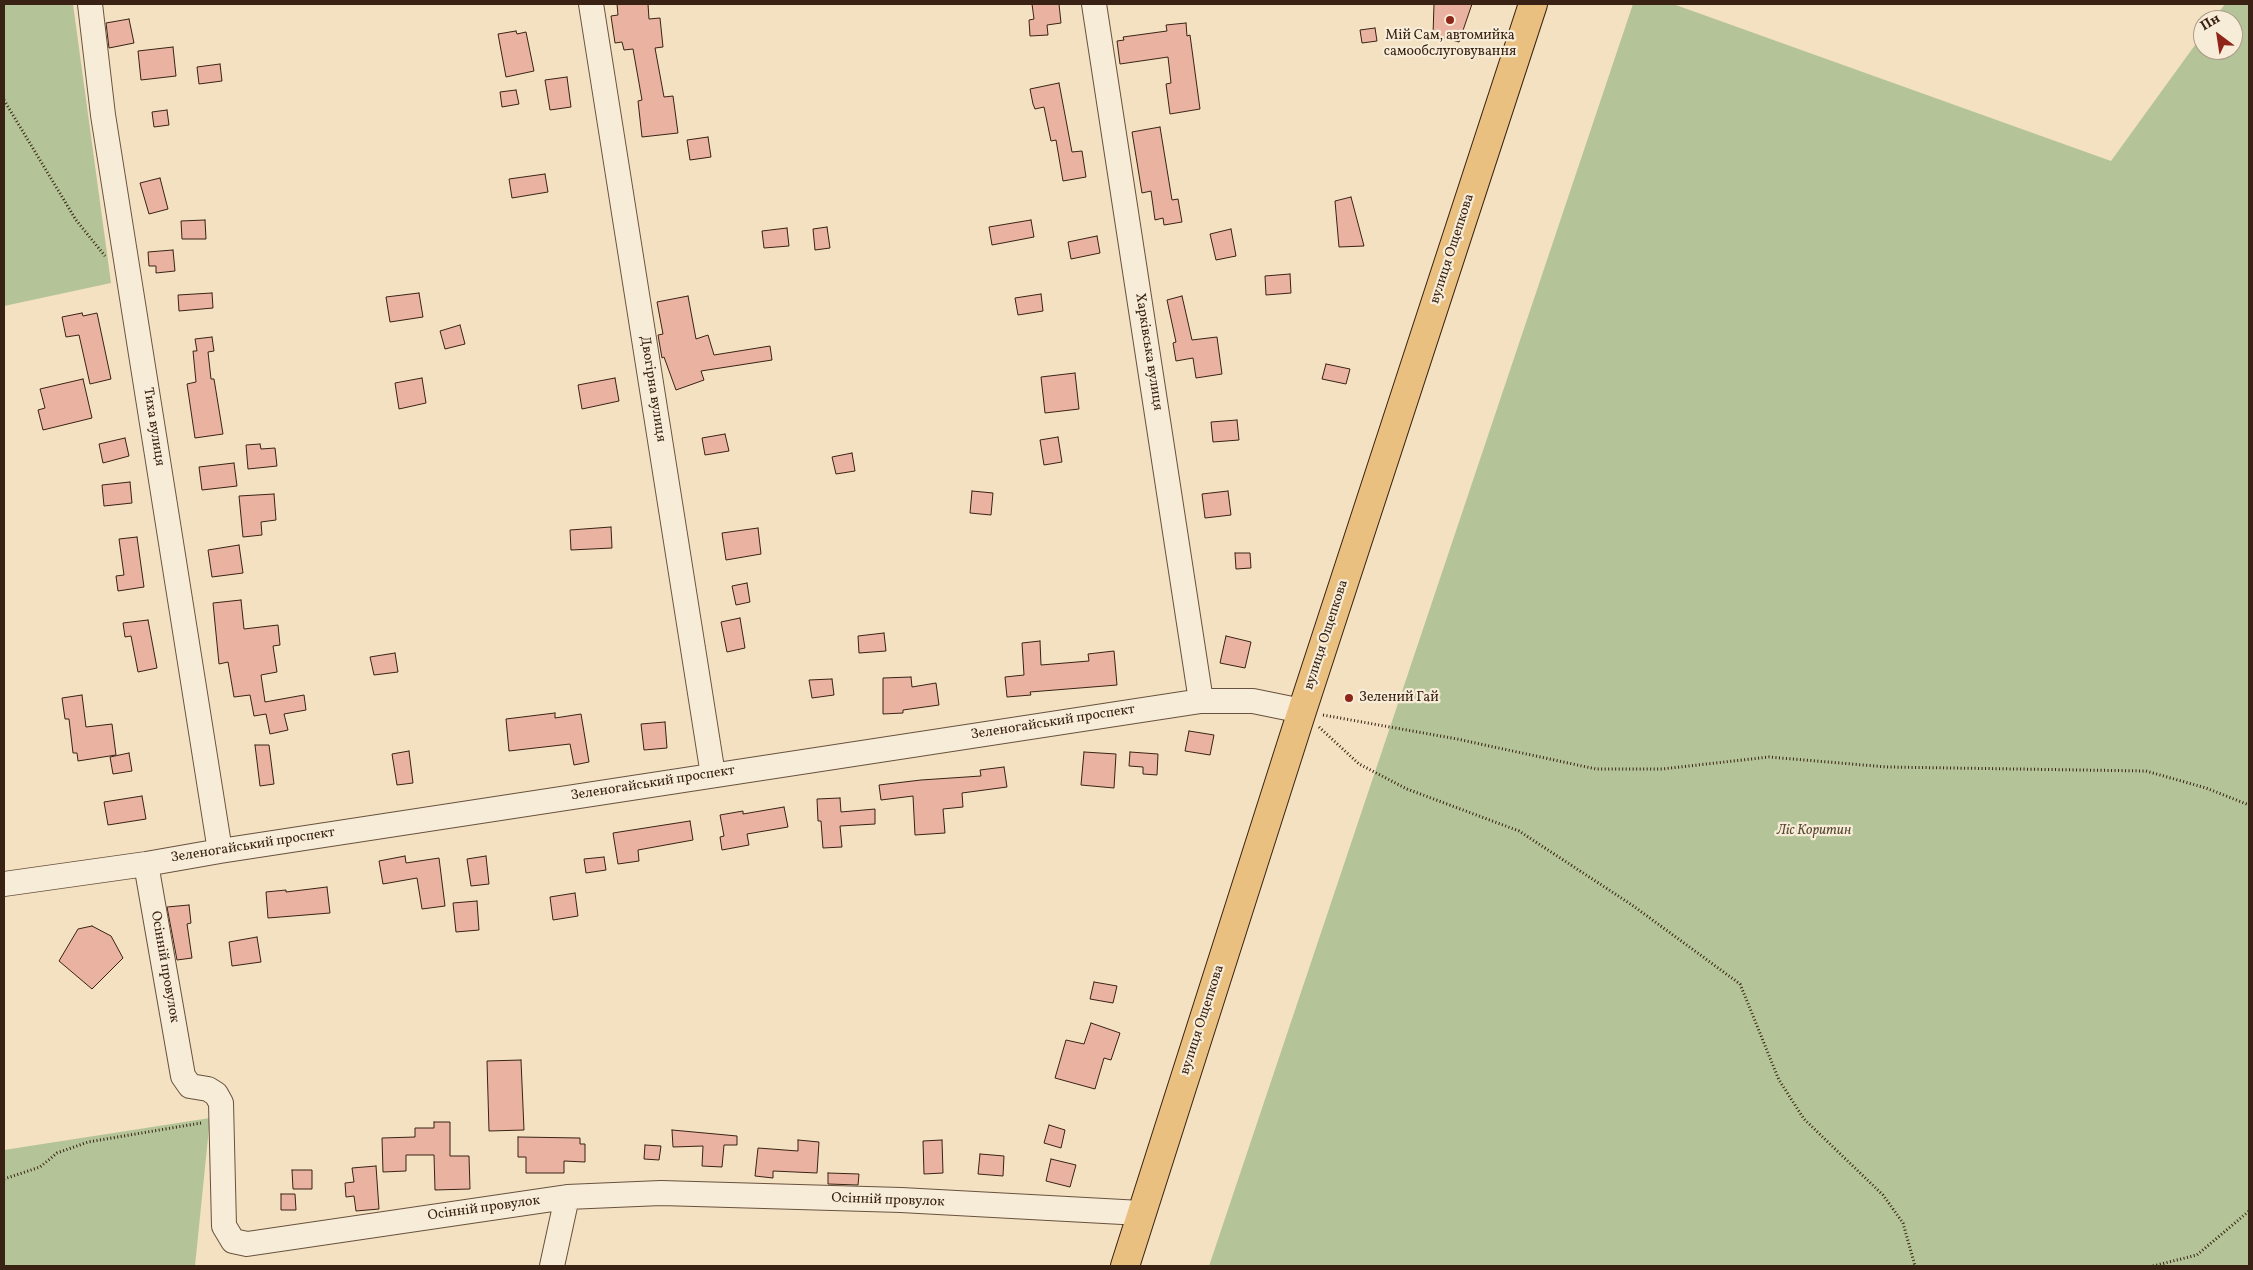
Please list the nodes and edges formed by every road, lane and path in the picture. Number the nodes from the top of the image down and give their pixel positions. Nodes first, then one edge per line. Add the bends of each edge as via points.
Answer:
1 (90, 4) edge
2 (591, 4) edge
3 (1094, 4) edge
4 (1533, 4) edge
5 (4, 100) edge
6 (107, 259) dead end
7 (1201, 701) junction
8 (1302, 711) junction
9 (714, 775) junction
10 (2249, 805) edge
11 (220, 851) junction
12 (146, 864) junction
13 (4, 884) edge
14 (222, 1119) junction
15 (4, 1179) edge
16 (567, 1197) junction
17 (2249, 1211) edge
18 (1142, 1213) junction
19 (552, 1266) edge
20 (1124, 1266) edge
21 (1915, 1266) edge
22 (2153, 1266) edge

1 - 11 street, Тиха вулиця via 103,115
2 - 9 street, Двогірна вулиця
3 - 7 street, Харківська вулиця
4 - 8 highway, вулиця Ощепкова
5 - 6 path via 76,220
7 - 8 street, Зеленогайський проспект via 1253,701
7 - 9 street, Зеленогайський проспект
8 - 10 path via 1457,738 1596,769 1662,769 1769,757 1887,767 2146,771 2206,788
8 - 18 highway, вулиця Ощепкова
8 - 21 path via 1359,764 1407,789 1520,831 1632,904 1740,984 1778,1080 1804,1119 1883,1195 1903,1223
9 - 11 street, Зеленогайський проспект
11 - 12 street, Зеленогайський проспект
12 - 13 street, Зеленогайський проспект
12 - 14 street, Осінній провулок via 183,1076 190,1086 216,1094 221,1103
14 - 15 path via 88,1142 57,1153 40,1167
14 - 16 street, Осінній провулок via 224,1226 233,1241 247,1244
16 - 18 street, Осінній провулок via 661,1193 901,1200
16 - 19 street
17 - 22 path via 2197,1254
18 - 20 highway, вулиця Ощепкова

